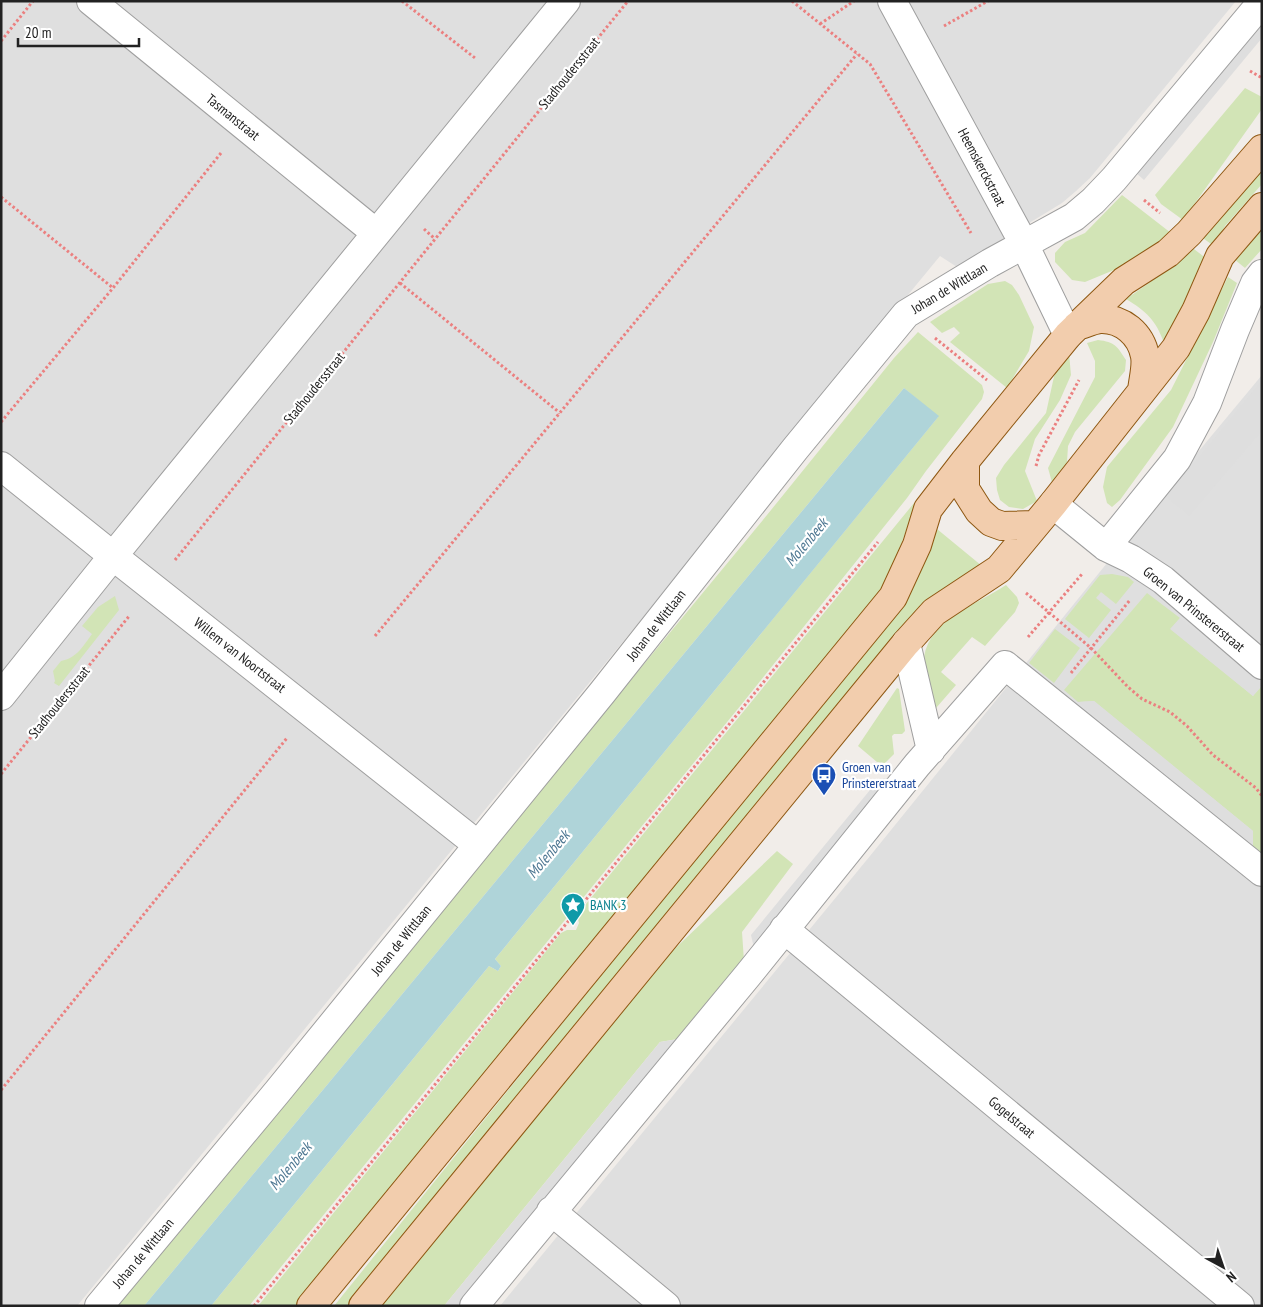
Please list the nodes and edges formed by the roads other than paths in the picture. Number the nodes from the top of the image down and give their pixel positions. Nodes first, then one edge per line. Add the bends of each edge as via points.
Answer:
1 (91, 1) edge
2 (566, 1) edge
3 (892, 1) edge
4 (1262, 2) edge
5 (1262, 149) edge
6 (1262, 207) edge
7 (376, 233) junction
8 (1024, 244) junction
9 (1262, 274) edge
10 (1073, 330) junction
11 (1142, 391) junction
12 (965, 462) junction
13 (1, 466) edge
14 (1053, 504) junction
15 (1034, 525) junction
16 (1106, 546) junction
17 (113, 556) junction
18 (906, 642) junction
19 (1262, 665) edge
20 (1, 696) edge
21 (931, 750) junction
22 (478, 845) junction
23 (1262, 872) edge
24 (784, 929) junction
25 (551, 1211) junction
26 (99, 1306) edge
27 (311, 1306) edge
28 (363, 1306) edge
29 (474, 1306) edge
30 (666, 1306) edge
31 (1240, 1306) edge

1 - 7 street, Tasmanstraat
2 - 7 street
3 - 8 street, Heemskerckstraat
4 - 8 street, Johan de Wittlaan via 1093,201 1074,217
5 - 10 main road via 1189,233 1168,253 1124,281
6 - 11 main road via 1220,256 1176,348
7 - 17 street
8 - 10 street, Heemskerckstraat
8 - 22 street, Johan de Wittlaan via 906,314
9 - 16 street via 1235,330 1207,403 1177,459
10 - 11 main road via 1099,319 1126,325 1137,337 1145,356
10 - 12 main road
11 - 14 main road
12 - 15 main road via 965,488 979,511 991,522 1002,526
12 - 27 main road via 928,509 918,545 893,597
13 - 17 street, Willem van Noortstraat
14 - 15 main road
14 - 16 street, Groen van Prinstererstraat
15 - 18 main road via 999,569 934,612
16 - 19 street, Groen van Prinstererstraat via 1173,588
17 - 20 street
17 - 22 street, Willem van Noortstraat
18 - 21 street
18 - 28 main road
21 - 23 street via 1005,665
21 - 24 street
22 - 26 street, Johan de Wittlaan
24 - 25 street
24 - 31 street, Gogelstraat
25 - 29 street
25 - 30 street

